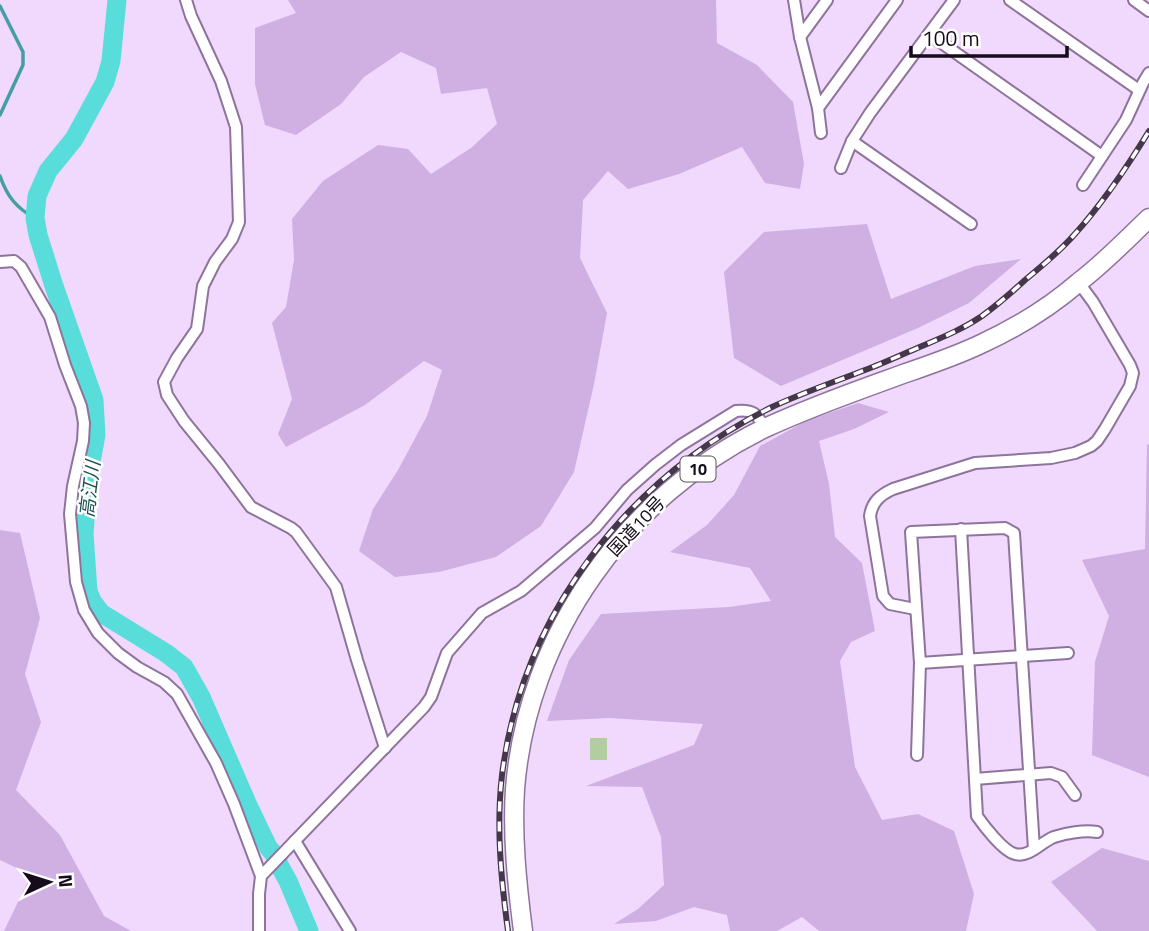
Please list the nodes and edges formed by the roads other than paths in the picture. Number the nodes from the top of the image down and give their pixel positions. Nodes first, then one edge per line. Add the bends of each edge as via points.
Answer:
1 (186, 0) edge
2 (794, 0) edge
3 (827, 0) edge
4 (897, 0) edge
5 (954, 0) edge
6 (1010, 0) edge
7 (1134, 0) edge
8 (1149, 11) edge
9 (929, 34) junction
10 (800, 37) junction
11 (1149, 73) edge
12 (1139, 90) junction
13 (818, 108) junction
14 (821, 133) dead end
15 (852, 141) junction
16 (1102, 156) junction
17 (841, 168) dead end
18 (1083, 185) dead end
19 (1149, 218) edge
20 (971, 224) dead end
21 (0, 262) edge
22 (1079, 283) junction
23 (765, 428) junction
24 (961, 529) junction
25 (915, 609) junction
26 (1068, 653) dead end
27 (1022, 656) junction
28 (968, 659) junction
29 (920, 663) junction
30 (385, 748) junction
31 (917, 755) dead end
32 (1028, 775) junction
33 (975, 779) junction
34 (1075, 795) dead end
35 (1097, 832) dead end
36 (295, 841) junction
37 (1034, 849) junction
38 (261, 876) junction
39 (259, 931) edge
40 (350, 931) edge
41 (523, 931) edge

1 - 30 street via 236,127 239,222 203,286 197,329 164,382 167,395 251,506 296,532 336,587
2 - 10 street
3 - 10 street
4 - 13 street
5 - 9 street
6 - 12 street
7 - 8 street
9 - 15 street
9 - 16 street
10 - 13 street
11 - 12 street
12 - 16 street
13 - 14 street
15 - 17 street
15 - 20 street
16 - 18 street
19 - 22 highway, 国道10号 / 10
21 - 38 street via 14,261 21,267 50,317 81,406 83,441 70,514 76,582 85,610 98,633 118,653 177,694 216,763
22 - 23 highway, 国道10号 / 10 via 980,345
22 - 25 street via 1130,365 1130,386 1097,441 1084,450 1051,458 975,463 881,496 870,516 883,596 890,604
23 - 30 street via 754,413 736,411 655,465 627,489 595,528 521,591 478,617 447,653 428,702
23 - 41 highway, 国道10号 / 10 via 692,473 641,517 594,574 553,642 532,698 515,789
24 - 25 street via 911,532
24 - 27 street via 1005,528 1014,533
24 - 28 street
25 - 29 street
26 - 27 street
27 - 28 street
27 - 32 street
28 - 29 street
28 - 33 street
29 - 31 street
30 - 36 street
32 - 33 street
32 - 34 street via 1058,774
32 - 37 street
33 - 37 street via 977,816 982,823 1016,855
35 - 37 street via 1055,837
36 - 38 street
36 - 40 street
38 - 39 street

